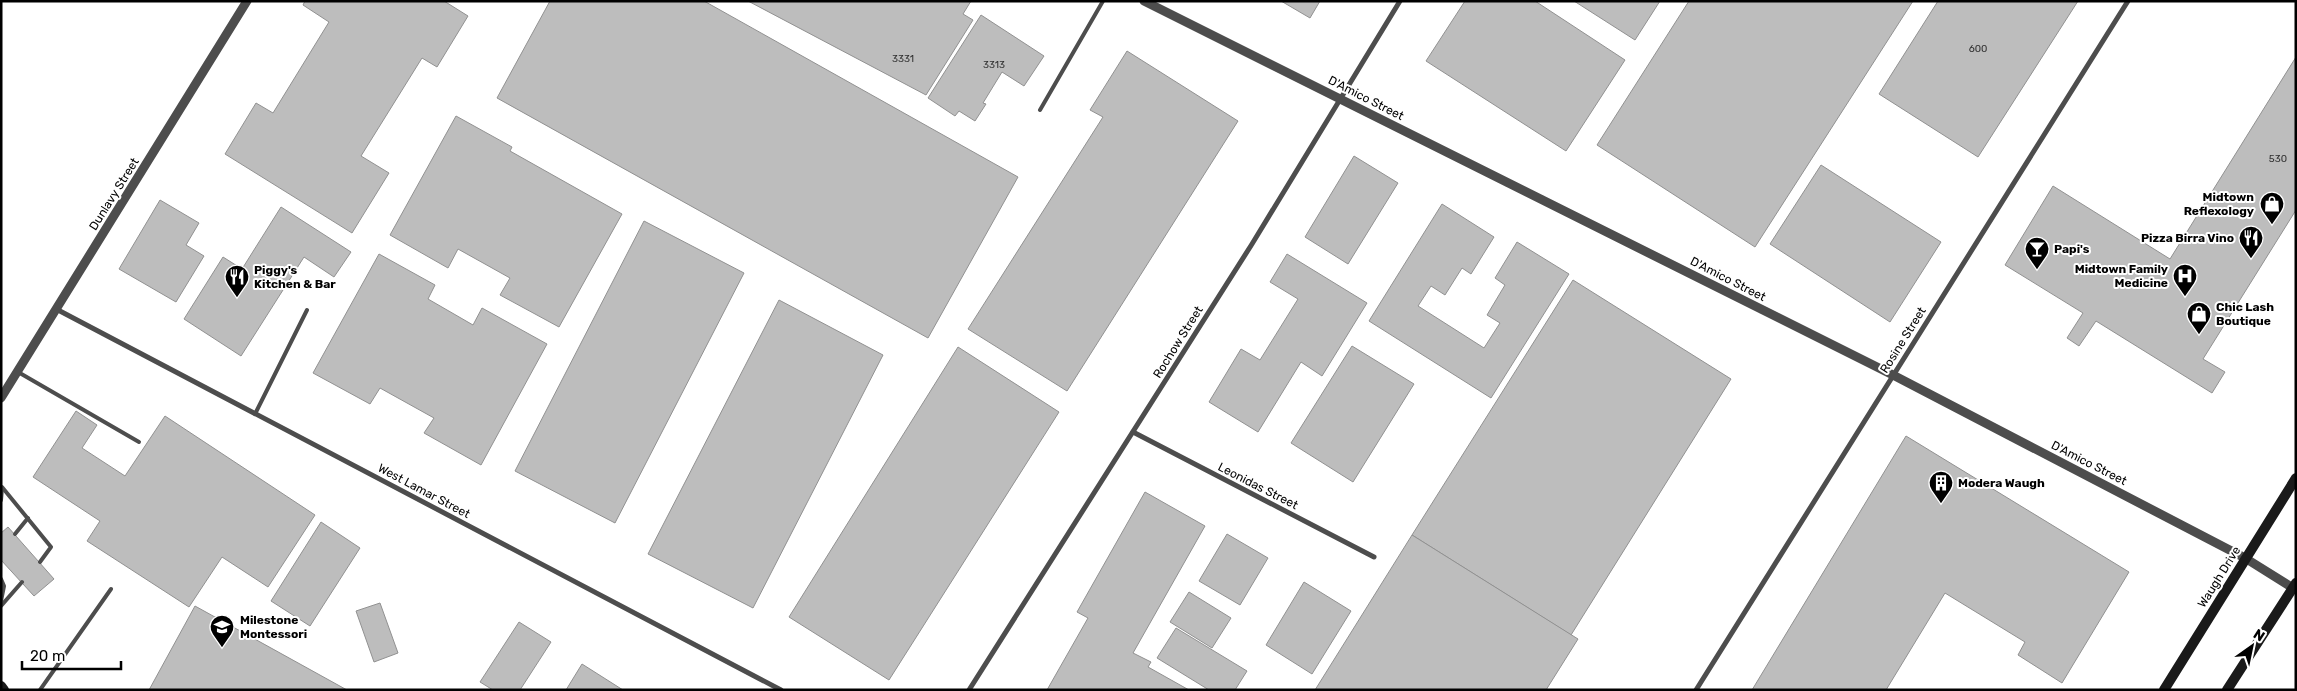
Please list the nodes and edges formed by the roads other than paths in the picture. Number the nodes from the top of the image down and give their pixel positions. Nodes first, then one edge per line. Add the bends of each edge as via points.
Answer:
1 (247, 1) edge
2 (1103, 1) edge
3 (1144, 1) edge
4 (1400, 1) edge
5 (2128, 1) edge
6 (1340, 99) junction
7 (1040, 110) dead end
8 (58, 310) junction
9 (307, 310) dead end
10 (18, 372) junction
11 (1893, 375) junction
12 (2, 395) edge
13 (255, 414) junction
14 (1133, 432) junction
15 (139, 442) dead end
16 (2296, 478) edge
17 (1, 486) edge
18 (1, 500) edge
19 (28, 518) junction
20 (14, 534) dead end
21 (1374, 557) dead end
22 (2245, 558) junction
23 (40, 562) dead end
24 (1, 579) edge
25 (22, 582) dead end
26 (2295, 587) edge
27 (111, 589) dead end
28 (1, 601) edge
29 (1, 606) edge
30 (1, 686) edge
31 (4, 690) edge
32 (40, 690) edge
33 (781, 690) edge
34 (969, 690) edge
35 (1696, 690) edge
36 (2164, 690) edge
37 (2227, 690) edge

1 - 8 street, Dunlavy Street
2 - 7 lane
3 - 6 street, D'Amico Street
4 - 6 street, Rochow Street
5 - 11 street, Rosine Street
6 - 11 street, D'Amico Street
6 - 14 street, Rochow Street
8 - 10 street, Dunlavy Street
8 - 13 street, West Lamar Street
9 - 13 lane
10 - 12 street, Dunlavy Street
10 - 15 lane
11 - 22 street, D'Amico Street
11 - 35 street, Rosine Street
13 - 33 street, West Lamar Street
14 - 21 street, Leonidas Street
14 - 34 street, Rochow Street
16 - 22 main road, Waugh Drive
17 - 18 lane
17 - 19 lane
19 - 20 lane
19 - 23 lane via 52,547
22 - 26 street, D'Amico Street
22 - 36 main road, Waugh Drive
24 - 28 lane via 4,586
25 - 29 lane
26 - 37 main road
27 - 32 lane
30 - 31 main road

